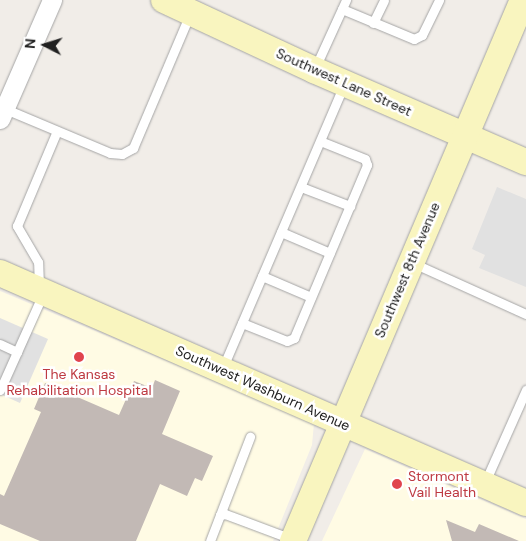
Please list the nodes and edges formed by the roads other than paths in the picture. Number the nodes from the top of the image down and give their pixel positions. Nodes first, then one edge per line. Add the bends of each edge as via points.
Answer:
1 (52, 0) edge
2 (384, 0) edge
3 (439, 0) edge
4 (523, 0) edge
5 (177, 4) edge
6 (344, 4) edge
7 (373, 23) junction
8 (314, 70) junction
9 (345, 84) junction
10 (2, 111) edge
11 (57, 131) junction
12 (465, 135) junction
13 (320, 141) junction
14 (526, 162) edge
15 (301, 186) junction
16 (350, 206) junction
17 (281, 232) junction
18 (330, 253) junction
19 (410, 262) junction
20 (0, 273) edge
21 (262, 276) junction
22 (41, 291) junction
23 (311, 297) junction
24 (526, 314) edge
25 (242, 322) junction
26 (0, 344) edge
27 (17, 352) junction
28 (222, 370) junction
29 (0, 390) edge
30 (526, 390) edge
31 (341, 423) junction
32 (250, 437) dead end
33 (484, 485) junction
34 (526, 503) edge
35 (220, 515) junction
36 (293, 540) edge
37 (210, 541) edge

1 - 10 street
2 - 7 lane
3 - 7 lane via 418,38 408,38
4 - 12 main road, Southwest 8th Avenue
5 - 8 main road, Southwest Lane Street
5 - 11 lane via 134,148 122,154 110,153
6 - 7 lane
6 - 8 lane
8 - 9 main road, Southwest Lane Street
9 - 12 main road, Southwest Lane Street
9 - 13 lane
10 - 11 lane
11 - 22 lane via 17,226 38,262
12 - 14 main road, Southwest Lane Street
12 - 19 main road, Southwest 8th Avenue
13 - 15 lane
13 - 16 lane via 367,162
15 - 16 lane
15 - 17 lane
16 - 18 lane
17 - 18 lane
17 - 21 lane
18 - 23 lane
19 - 24 lane
19 - 31 main road, Southwest 8th Avenue
20 - 22 main road, Southwest Washburn Avenue
21 - 23 lane
21 - 25 lane
22 - 27 lane
22 - 28 main road, Southwest Washburn Avenue
23 - 25 lane via 291,340
25 - 28 lane
26 - 27 lane
27 - 29 lane
28 - 31 main road, Southwest Washburn Avenue
30 - 33 lane
31 - 33 main road, Southwest Washburn Avenue
31 - 36 main road, Southwest 8th Avenue
32 - 35 lane
33 - 34 main road, Southwest Washburn Avenue
35 - 36 lane
35 - 37 lane

